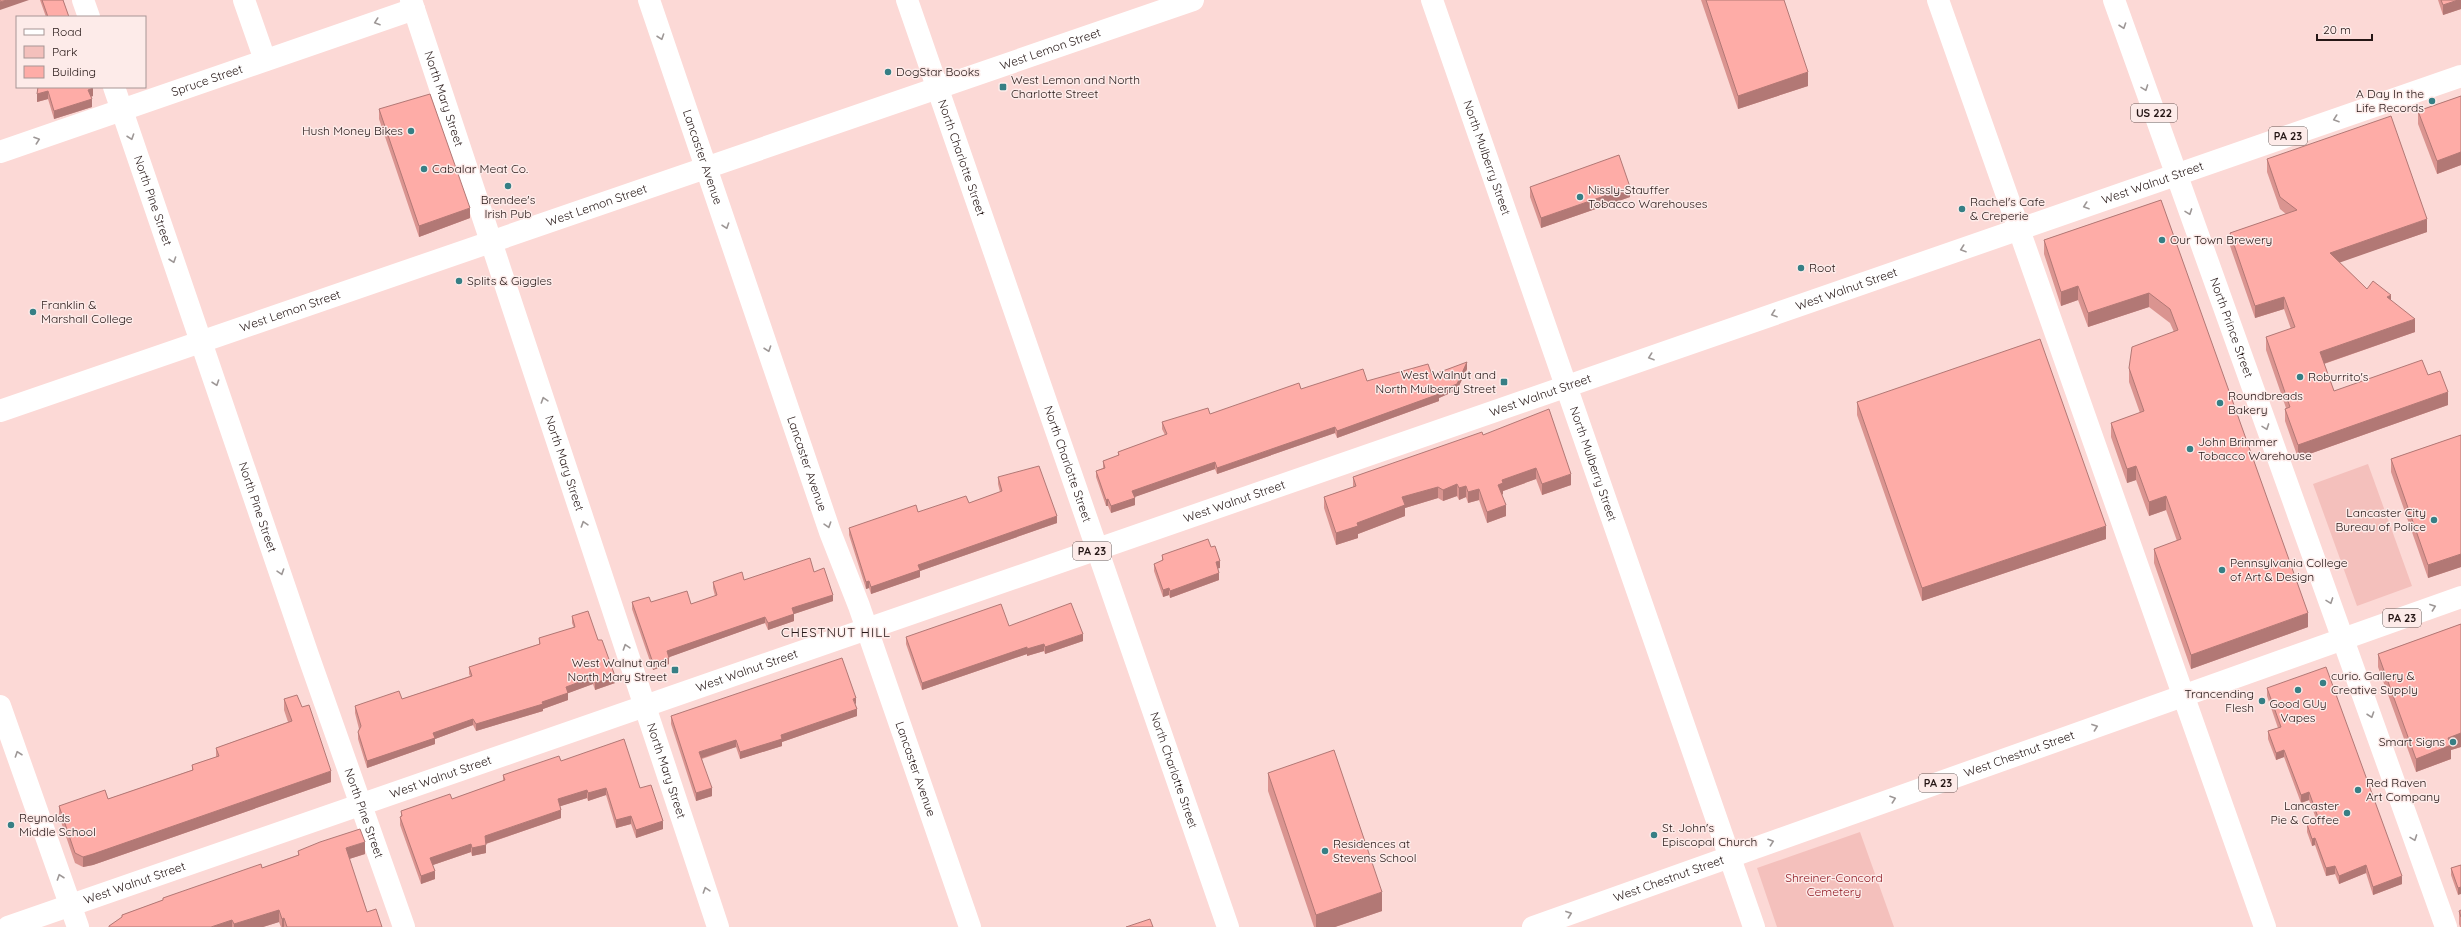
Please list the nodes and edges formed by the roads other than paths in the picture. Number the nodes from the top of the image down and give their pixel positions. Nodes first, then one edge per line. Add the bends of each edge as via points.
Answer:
1 (83, 0) edge
2 (244, 0) edge
3 (649, 0) edge
4 (907, 0) edge
5 (1193, 0) edge
6 (1432, 0) edge
7 (1938, 0) edge
8 (2114, 0) edge
9 (413, 5) edge
10 (89, 16) edge
11 (265, 60) junction
12 (2461, 76) edge
13 (114, 88) edge
14 (938, 88) junction
15 (122, 110) junction
16 (0, 152) edge
17 (706, 168) junction
18 (2176, 175) junction
19 (2019, 230) junction
20 (492, 242) junction
21 (202, 342) junction
22 (1566, 387) junction
23 (0, 411) edge
24 (1097, 550) junction
25 (2461, 597) edge
26 (866, 630) junction
27 (2344, 639) junction
28 (2184, 696) junction
29 (0, 706) edge
30 (645, 706) junction
31 (362, 804) junction
32 (1730, 857) junction
33 (70, 906) junction
34 (8, 927) edge
35 (78, 927) edge
36 (404, 927) edge
37 (718, 927) edge
38 (970, 927) edge
39 (1228, 927) edge
40 (1532, 927) edge
41 (1754, 927) edge
42 (2265, 927) edge
43 (2446, 927) edge

1 - 10 main road
2 - 11 main road
3 -> 17 main road, Lancaster Avenue
4 - 14 main road, North Charlotte Street
5 - 14 main road, West Lemon Street
6 - 22 main road, North Mulberry Street
7 - 19 main road
8 -> 18 main road, North Prince Street / US 222
9 -> 11 main road, Spruce Street
9 - 20 main road, North Mary Street
11 - 15 main road, Spruce Street
12 -> 18 main road, West Walnut Street / PA 23
13 - 15 main road, North Pine Street
14 - 17 main road, West Lemon Street
14 - 24 main road, North Charlotte Street
16 -> 15 main road, Spruce Street
15 -> 21 main road, North Pine Street
17 - 20 main road, West Lemon Street
17 -> 26 main road, Lancaster Avenue
18 -> 19 main road, West Walnut Street / PA 23
18 -> 27 main road, North Prince Street / US 222
19 -> 22 main road, West Walnut Street / PA 23
19 - 28 main road
20 - 21 main road, West Lemon Street
30 -> 20 main road, North Mary Street
21 - 23 main road, West Lemon Street
21 -> 31 main road, North Pine Street via 308,655
22 - 24 main road, West Walnut Street / PA 23
22 - 32 main road, North Mulberry Street
24 - 26 main road, West Walnut Street / PA 23
24 - 39 main road, North Charlotte Street
27 -> 25 main road, West Chestnut Street / PA 23
26 - 30 main road, West Walnut Street / PA 23
26 - 38 main road, Lancaster Avenue
27 - 28 main road, West Chestnut Street / PA 23
27 -> 43 main road, North Prince Street / US 222
32 -> 28 main road, West Chestnut Street / PA 23
28 - 42 main road
33 -> 29 main road
30 - 31 main road, West Walnut Street / PA 23
37 -> 30 main road, North Mary Street
31 - 33 main road, West Walnut Street / PA 23
31 - 36 main road, North Pine Street
40 -> 32 main road, West Chestnut Street / PA 23
32 - 41 main road, North Mulberry Street
33 - 34 main road, West Walnut Street / PA 23
33 - 35 main road

